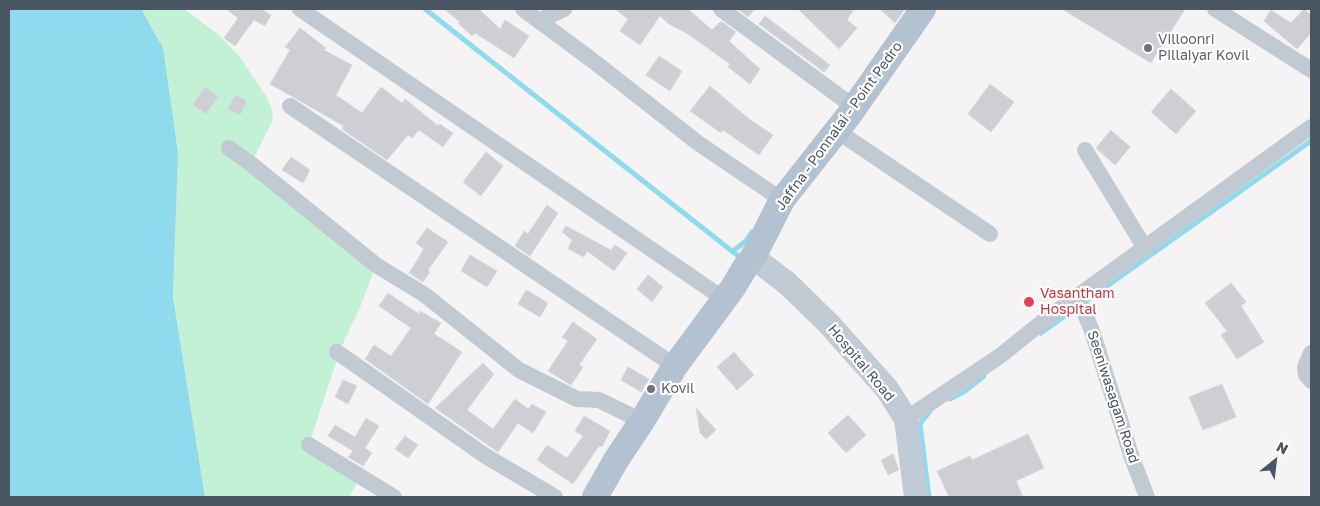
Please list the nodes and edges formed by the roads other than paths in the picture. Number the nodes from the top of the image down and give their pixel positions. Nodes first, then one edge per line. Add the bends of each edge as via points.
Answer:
1 (300, 9) edge
2 (523, 9) edge
3 (564, 9) edge
4 (721, 9) edge
5 (923, 9) edge
6 (1215, 9) edge
7 (539, 22) junction
8 (1311, 70) edge
9 (290, 106) dead end
10 (845, 120) junction
11 (1311, 126) edge
12 (229, 148) dead end
13 (1085, 150) dead end
14 (782, 200) junction
15 (990, 234) dead end
16 (1145, 248) junction
17 (753, 257) junction
18 (1078, 296) junction
19 (724, 299) junction
20 (337, 352) dead end
21 (1311, 353) edge
22 (675, 366) junction
23 (1311, 381) edge
24 (906, 419) junction
25 (642, 421) junction
26 (309, 445) dead end
27 (394, 497) edge
28 (555, 497) edge
29 (595, 497) edge
30 (916, 497) edge
31 (1147, 497) edge

1 - 19 street
2 - 7 street
3 - 7 street
4 - 10 street
5 - 10 main road, Jaffna - Ponnalai - Point Pedro
6 - 8 street
7 - 14 street via 698,143
9 - 22 street
10 - 14 main road, Jaffna - Ponnalai - Point Pedro
10 - 15 street
11 - 16 street
12 - 25 street via 376,265 425,295 519,370 577,398 600,400
13 - 16 street
14 - 17 main road, Jaffna - Ponnalai - Point Pedro
16 - 18 street
17 - 19 main road, Jaffna - Ponnalai - Point Pedro
17 - 24 street, Hospital Road via 788,284 829,324 887,389
18 - 24 street via 994,361
18 - 31 street, Seeniwasagam Road
19 - 22 main road, Jaffna - Ponnalai - Point Pedro
20 - 28 street via 484,455
21 - 23 street via 1305,367
22 - 25 main road, Jaffna - Ponnalai - Point Pedro
24 - 30 street, Hospital Road
25 - 29 main road, Jaffna - Ponnalai - Point Pedro
26 - 27 street

